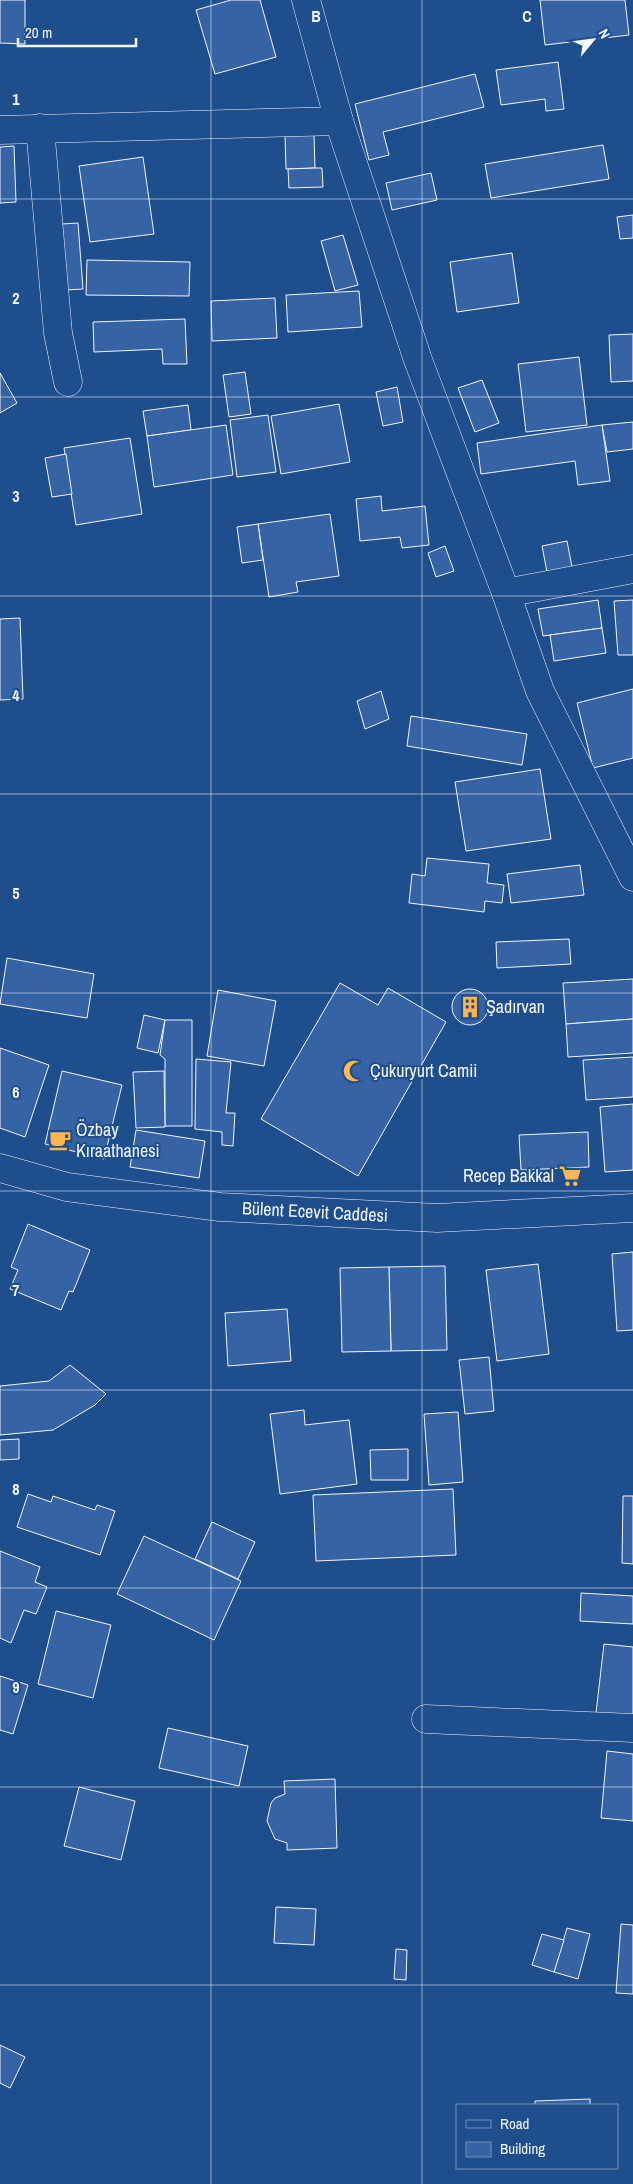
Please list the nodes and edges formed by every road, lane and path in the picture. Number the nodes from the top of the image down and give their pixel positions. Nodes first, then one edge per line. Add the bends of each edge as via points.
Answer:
1 (306, 0) edge
2 (339, 121) junction
3 (40, 128) junction
4 (0, 130) edge
5 (68, 382) dead end
6 (633, 568) edge
7 (506, 594) junction
8 (633, 877) edge
9 (0, 1168) edge
10 (633, 1208) edge
11 (426, 1719) dead end
12 (633, 1728) edge

1 - 2 street
2 - 3 street
2 - 7 street via 418,360
3 - 4 street
3 - 5 street via 58,333
6 - 7 street
7 - 8 street via 540,691
9 - 10 street, Bülent Ecevit Caddesi via 67,1187 220,1207 437,1218
11 - 12 street

